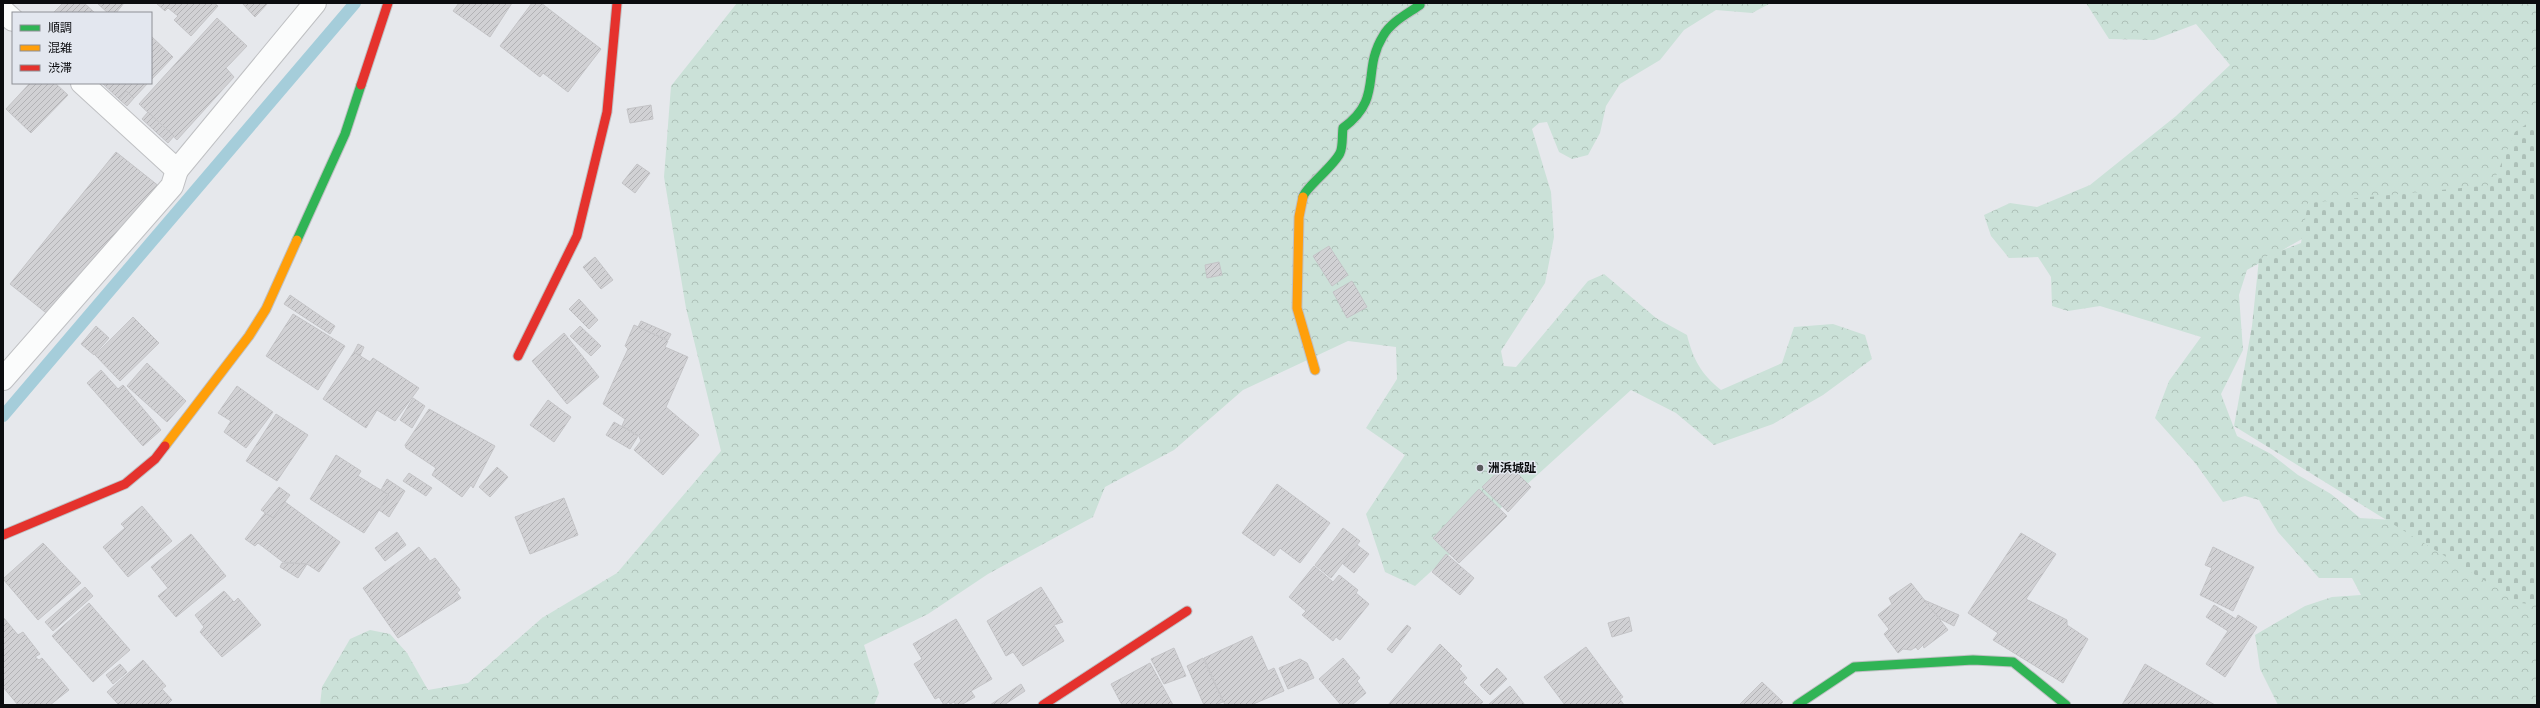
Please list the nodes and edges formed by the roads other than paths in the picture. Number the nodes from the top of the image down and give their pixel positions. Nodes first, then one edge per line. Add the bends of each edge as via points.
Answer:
1 (315, 3) edge
2 (388, 3) edge
3 (617, 3) edge
4 (1419, 3) edge
5 (3, 11) edge
6 (12, 19) edge
7 (83, 84) edge
8 (177, 170) junction
9 (518, 356) dead end
10 (1315, 370) dead end
11 (3, 379) edge
12 (3, 535) edge
13 (1187, 611) dead end
14 (1043, 705) edge
15 (1797, 705) edge
16 (2066, 705) edge

1 - 8 street
2 - 12 street via 345,134 266,310 250,336 155,459 124,484
3 - 9 street via 607,112 577,236
4 - 10 street via 1420,5 1382,36 1371,66 1370,99 1357,120 1343,128 1340,153 1319,180 1304,193 1299,217 1297,308
5 - 6 street
7 - 8 street
8 - 11 street via 172,186
13 - 14 street
15 - 16 street via 1854,667 1973,660 2013,662

